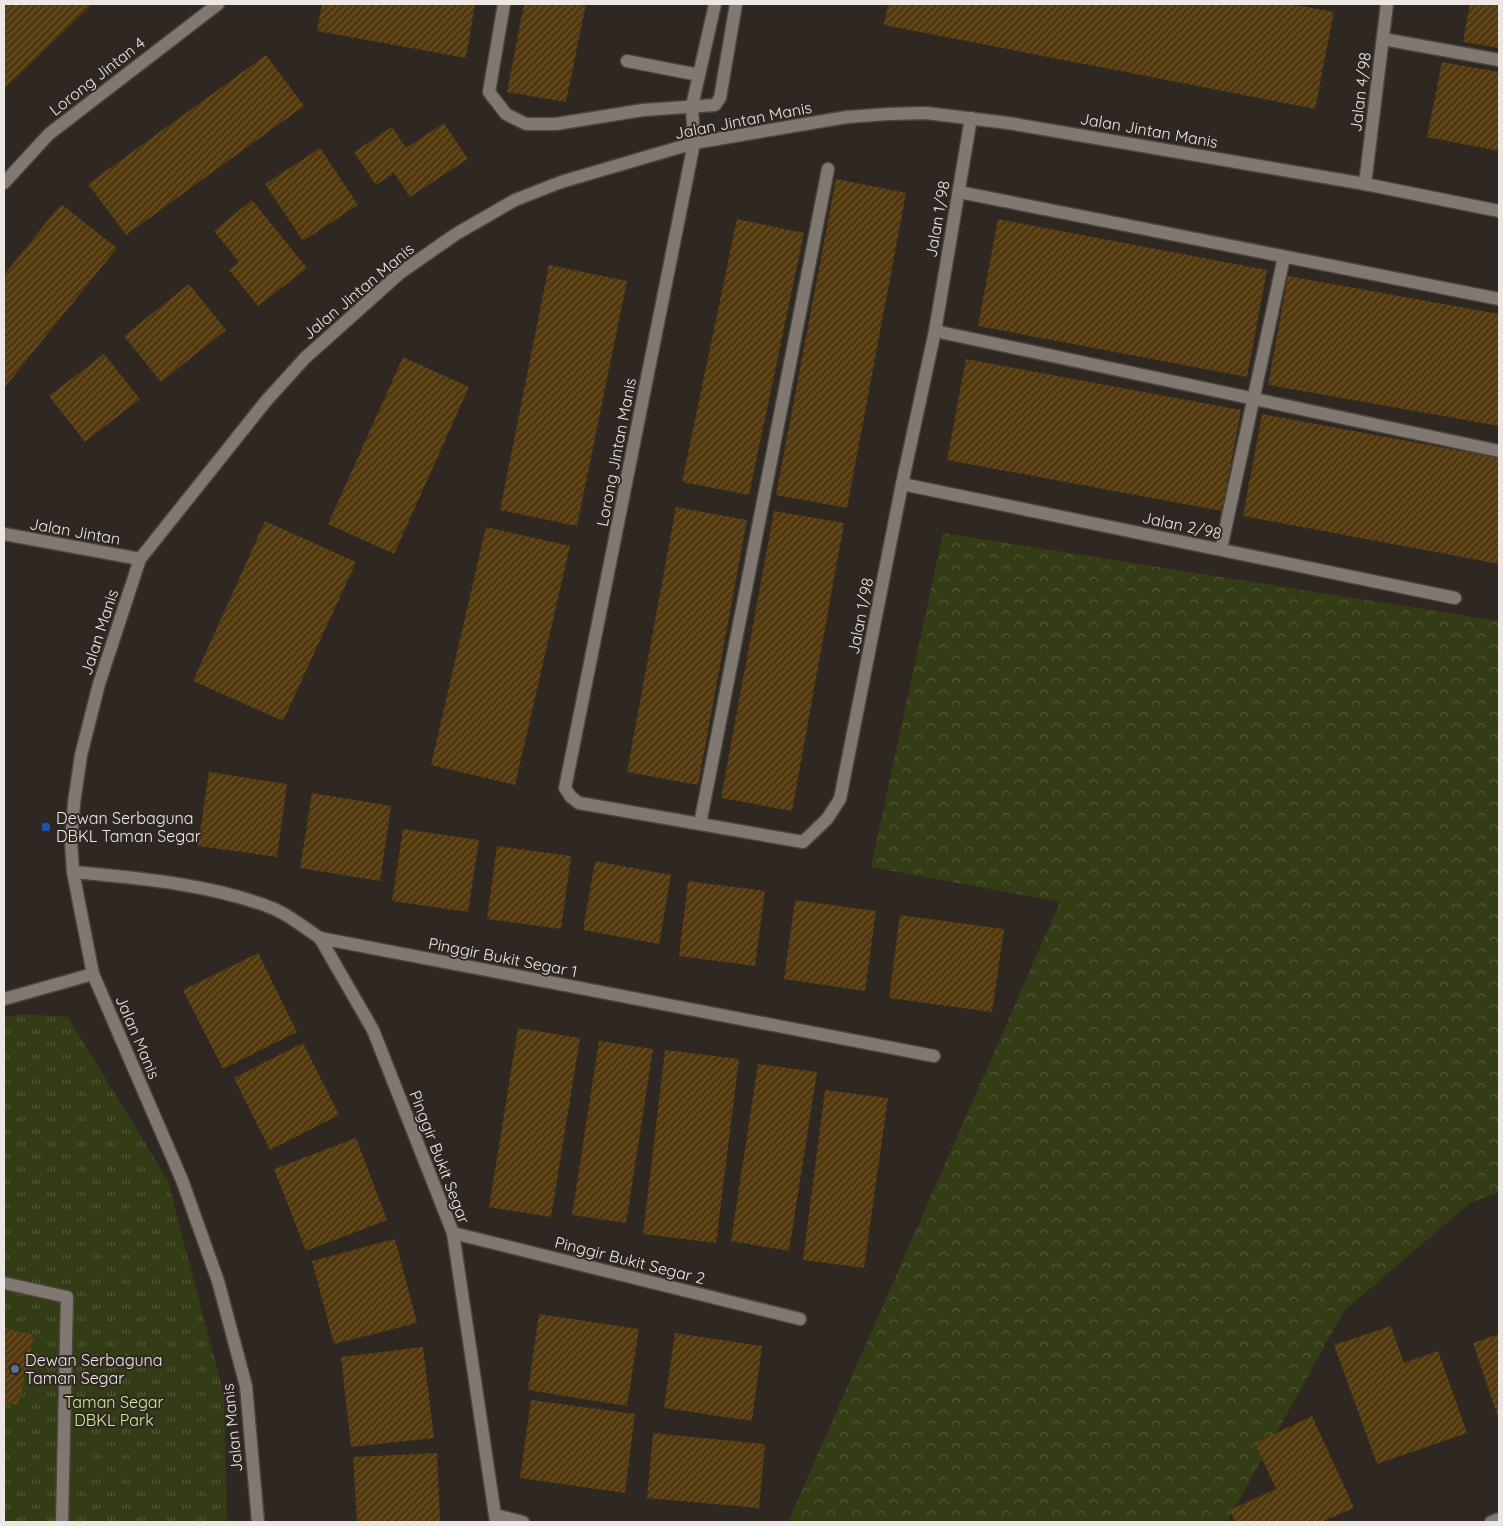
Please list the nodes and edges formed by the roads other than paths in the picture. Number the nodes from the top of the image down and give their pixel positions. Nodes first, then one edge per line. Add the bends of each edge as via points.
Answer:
1 (218, 4) edge
2 (504, 4) edge
3 (715, 4) edge
4 (736, 4) edge
5 (1387, 4) edge
6 (1383, 39) junction
7 (1499, 60) edge
8 (627, 61) dead end
9 (699, 75) junction
10 (692, 106) junction
11 (972, 118) junction
12 (694, 143) junction
13 (828, 169) dead end
14 (4, 183) edge
15 (1364, 184) junction
16 (958, 192) junction
17 (1499, 211) edge
18 (1284, 256) junction
19 (1499, 299) edge
20 (935, 331) junction
21 (1254, 398) junction
22 (1499, 450) edge
23 (902, 484) junction
24 (4, 534) edge
25 (1221, 549) junction
26 (140, 559) junction
27 (1455, 598) dead end
28 (570, 767) joint
29 (700, 824) junction
30 (73, 872) junction
31 (320, 938) junction
32 (93, 974) junction
33 (4, 999) edge
34 (934, 1056) dead end
35 (453, 1233) junction
36 (4, 1283) edge
37 (800, 1319) dead end
38 (496, 1518) edge
39 (1499, 1519) edge
40 (62, 1522) edge
41 (258, 1522) edge
42 (524, 1522) edge
43 (1491, 1522) edge

1 - 14 street, Lorong Jintan 4 via 49,134
2 - 10 street via 489,92 506,114 526,124 556,124
3 - 9 street, Lorong Jintan Manis
4 - 10 street via 720,98 715,105
5 - 6 street, Jalan 4/98
6 - 7 street
6 - 15 street, Jalan 4/98
8 - 9 street
9 - 10 street, Lorong Jintan Manis
10 - 12 street, Lorong Jintan Manis
11 - 12 street, Jalan Jintan Manis via 926,114 864,116
11 - 15 street, Jalan Jintan Manis
11 - 16 street, Jalan 1/98
12 - 26 street, Jalan Jintan Manis via 561,182 515,200 456,234 400,273 305,358 266,401
12 - 28 street, Lorong Jintan Manis
13 - 29 street
15 - 17 street, Jalan Jintan Manis
16 - 18 street
16 - 20 street, Jalan 1/98
18 - 19 street
18 - 21 street
20 - 21 street
20 - 23 street, Jalan 1/98
21 - 22 street
21 - 25 street
23 - 25 street, Jalan 2/98
23 - 29 street, Jalan 1/98 via 840,799 827,819 803,842
24 - 26 street, Jalan Jintan
25 - 27 street, Jalan 2/98
26 - 30 street, Jalan Manis via 99,684 81,754 71,842
28 - 29 street, Jalan 1/98 via 565,788 578,803
30 - 31 street, Pinggir Bukit Segar 1 via 136,878 220,892 273,908
30 - 32 street, Jalan Manis
31 - 34 street, Pinggir Bukit Segar 1
31 - 35 street, Pinggir Bukit Segar via 373,1030
32 - 33 street
32 - 41 street, Jalan Manis via 182,1180 218,1281 246,1386
35 - 37 street, Pinggir Bukit Segar 2
35 - 38 street, Pinggir Bukit Segar
36 - 40 street via 66,1297
38 - 42 street
39 - 43 street

